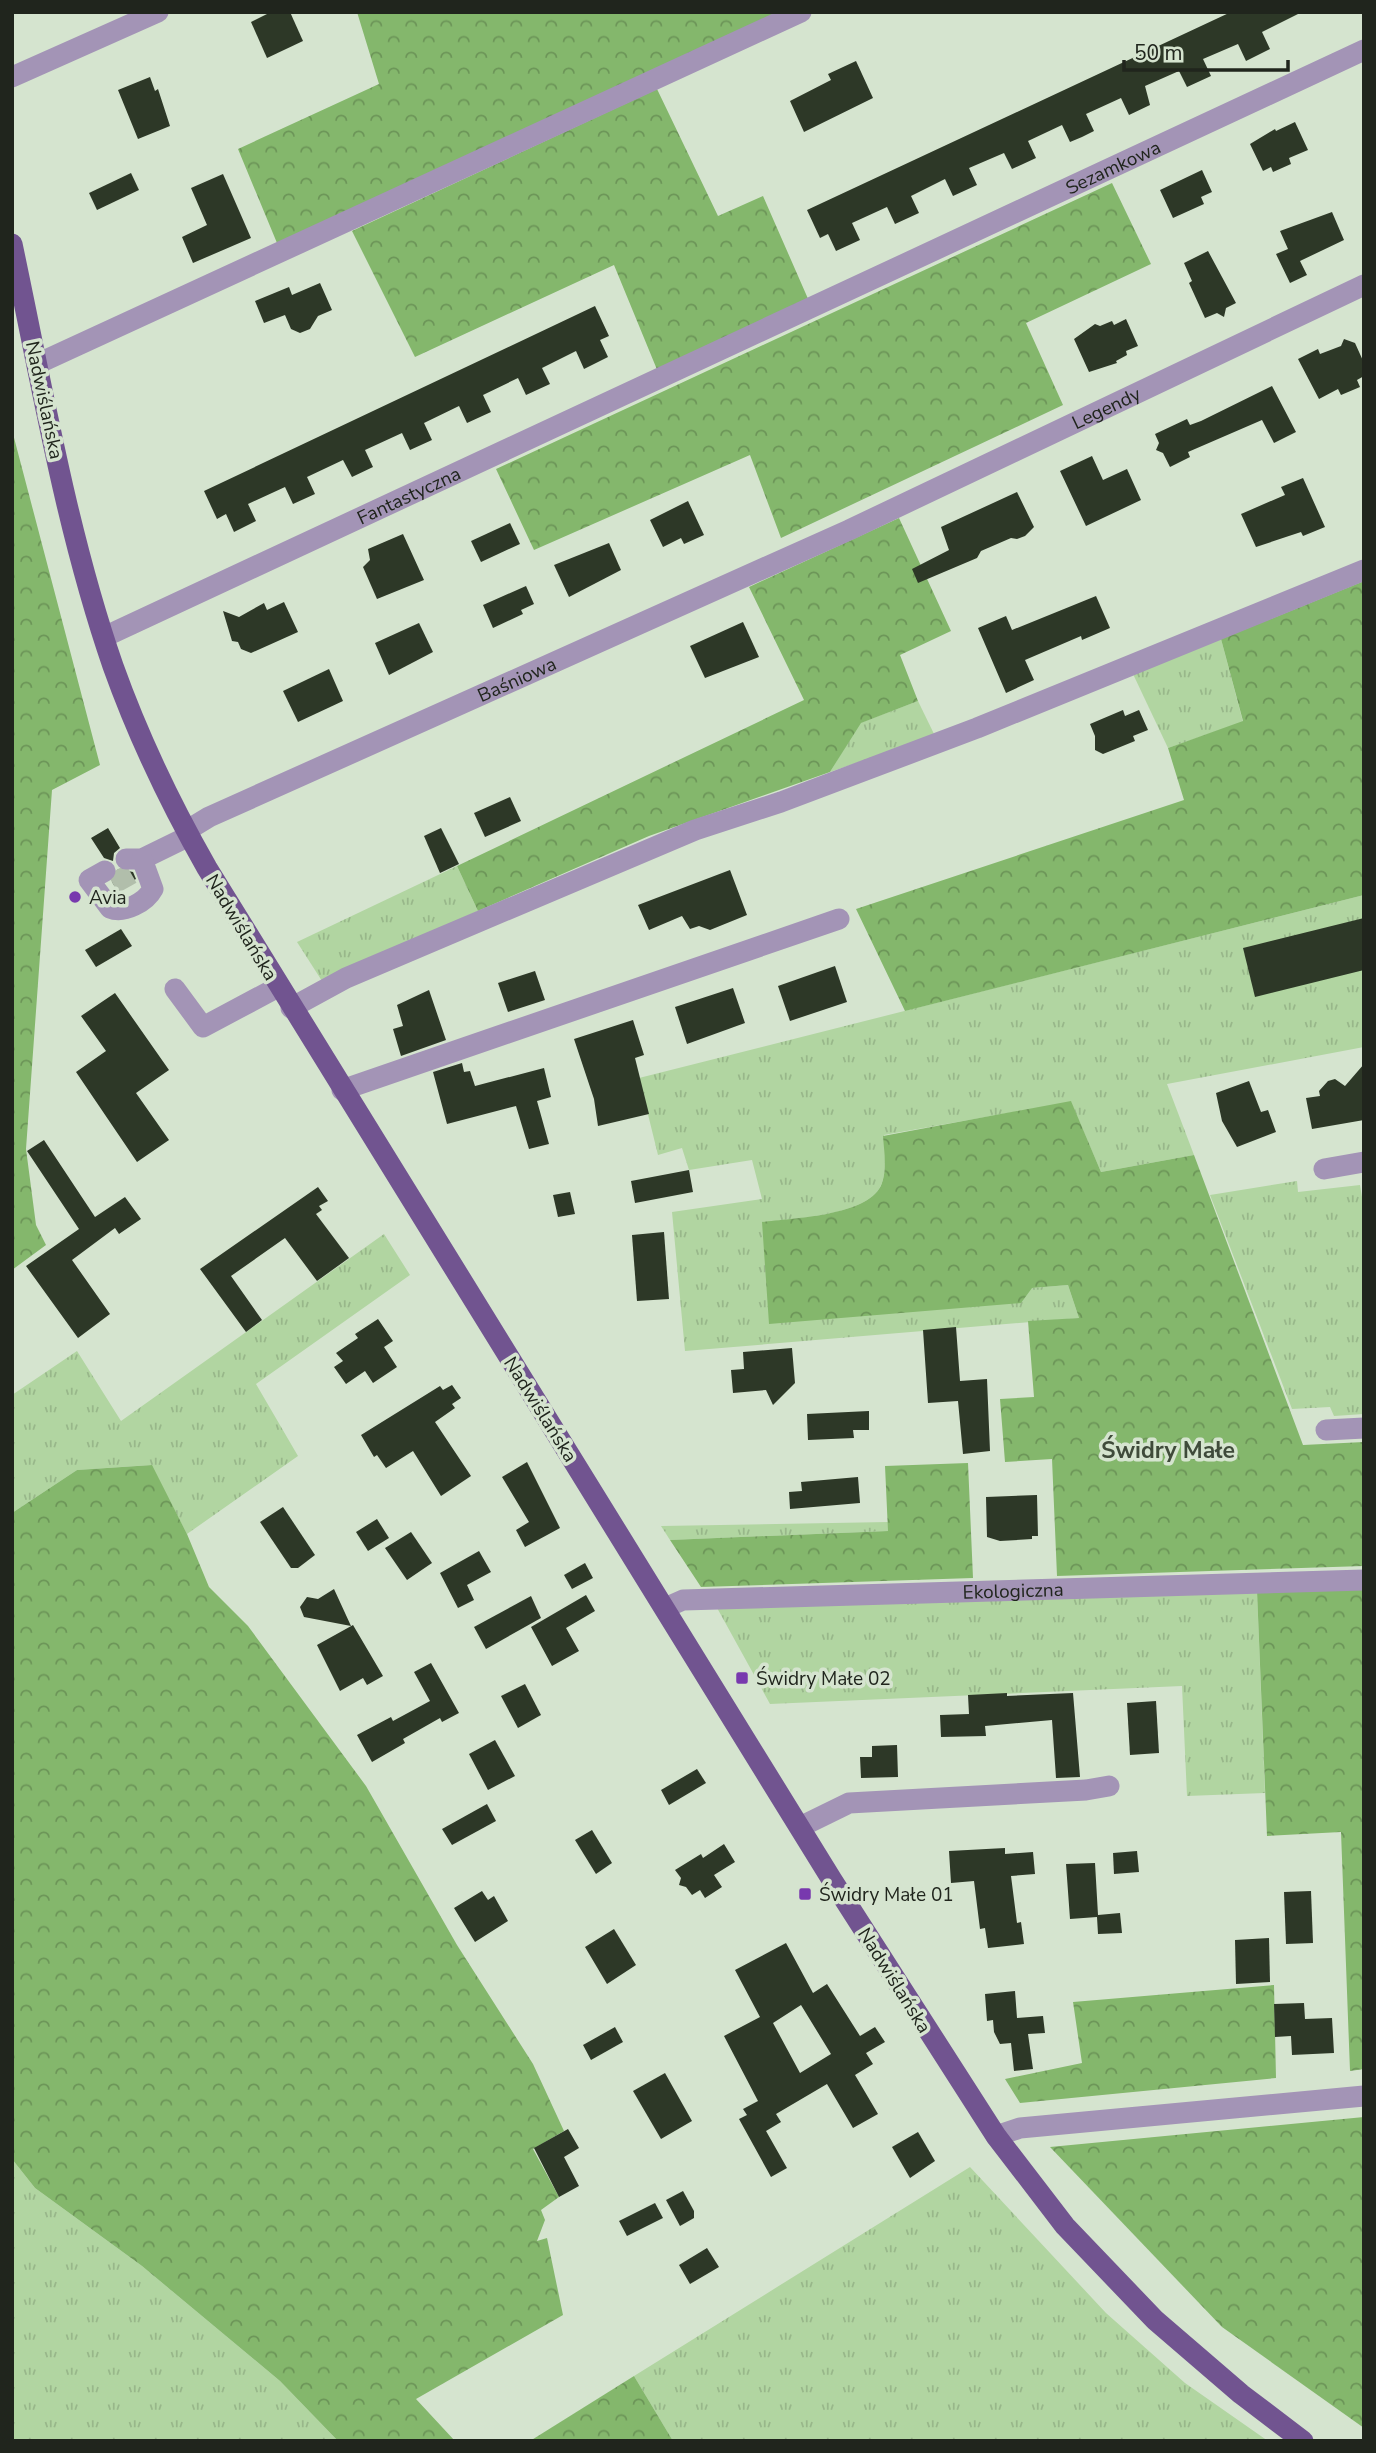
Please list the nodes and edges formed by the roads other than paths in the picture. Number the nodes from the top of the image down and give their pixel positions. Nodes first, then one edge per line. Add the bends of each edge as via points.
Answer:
1 (158, 12) edge
2 (801, 12) edge
3 (1364, 50) edge
4 (12, 77) edge
5 (12, 244) edge
6 (1364, 285) edge
7 (714, 355) joint
8 (37, 364) junction
9 (849, 530) joint
10 (1364, 570) edge
11 (104, 637) junction
12 (188, 834) junction
13 (102, 882) dead end
14 (839, 919) dead end
15 (278, 987) junction
16 (175, 989) dead end
17 (291, 1008) junction
18 (342, 1090) junction
19 (1364, 1162) edge
20 (1324, 1169) dead end
21 (1364, 1428) edge
22 (1326, 1430) dead end
23 (1364, 1580) edge
24 (665, 1608) junction
25 (1110, 1786) dead end
26 (800, 1827) junction
27 (1364, 2096) edge
28 (996, 2136) junction
29 (1303, 2441) edge

1 - 4 street
2 - 8 street
3 - 7 street, Sezamkowa
5 - 8 main road, Nadwiślańska
6 - 9 street, Legendy
7 - 11 street, Fantastyczna
8 - 11 main road, Nadwiślańska
9 - 12 street, Baśniowa via 209,817
10 - 17 street via 978,728 695,830 346,978
11 - 12 main road, Nadwiślańska via 133,718
12 - 13 street, Baśniowa via 134,863 153,885 148,897 118,911 110,908
12 - 15 main road, Nadwiślańska
14 - 18 street
15 - 16 street via 203,1027
15 - 17 main road, Nadwiślańska
17 - 18 main road, Nadwiślańska
18 - 24 main road, Nadwiślańska
19 - 20 street
21 - 22 street
23 - 24 street, Ekologiczna via 683,1600
24 - 26 main road, Nadwiślańska
25 - 26 street via 849,1803
26 - 28 main road, Nadwiślańska
27 - 28 street via 1020,2128
28 - 29 main road, Nadwiślańska via 1065,2226 1155,2320

